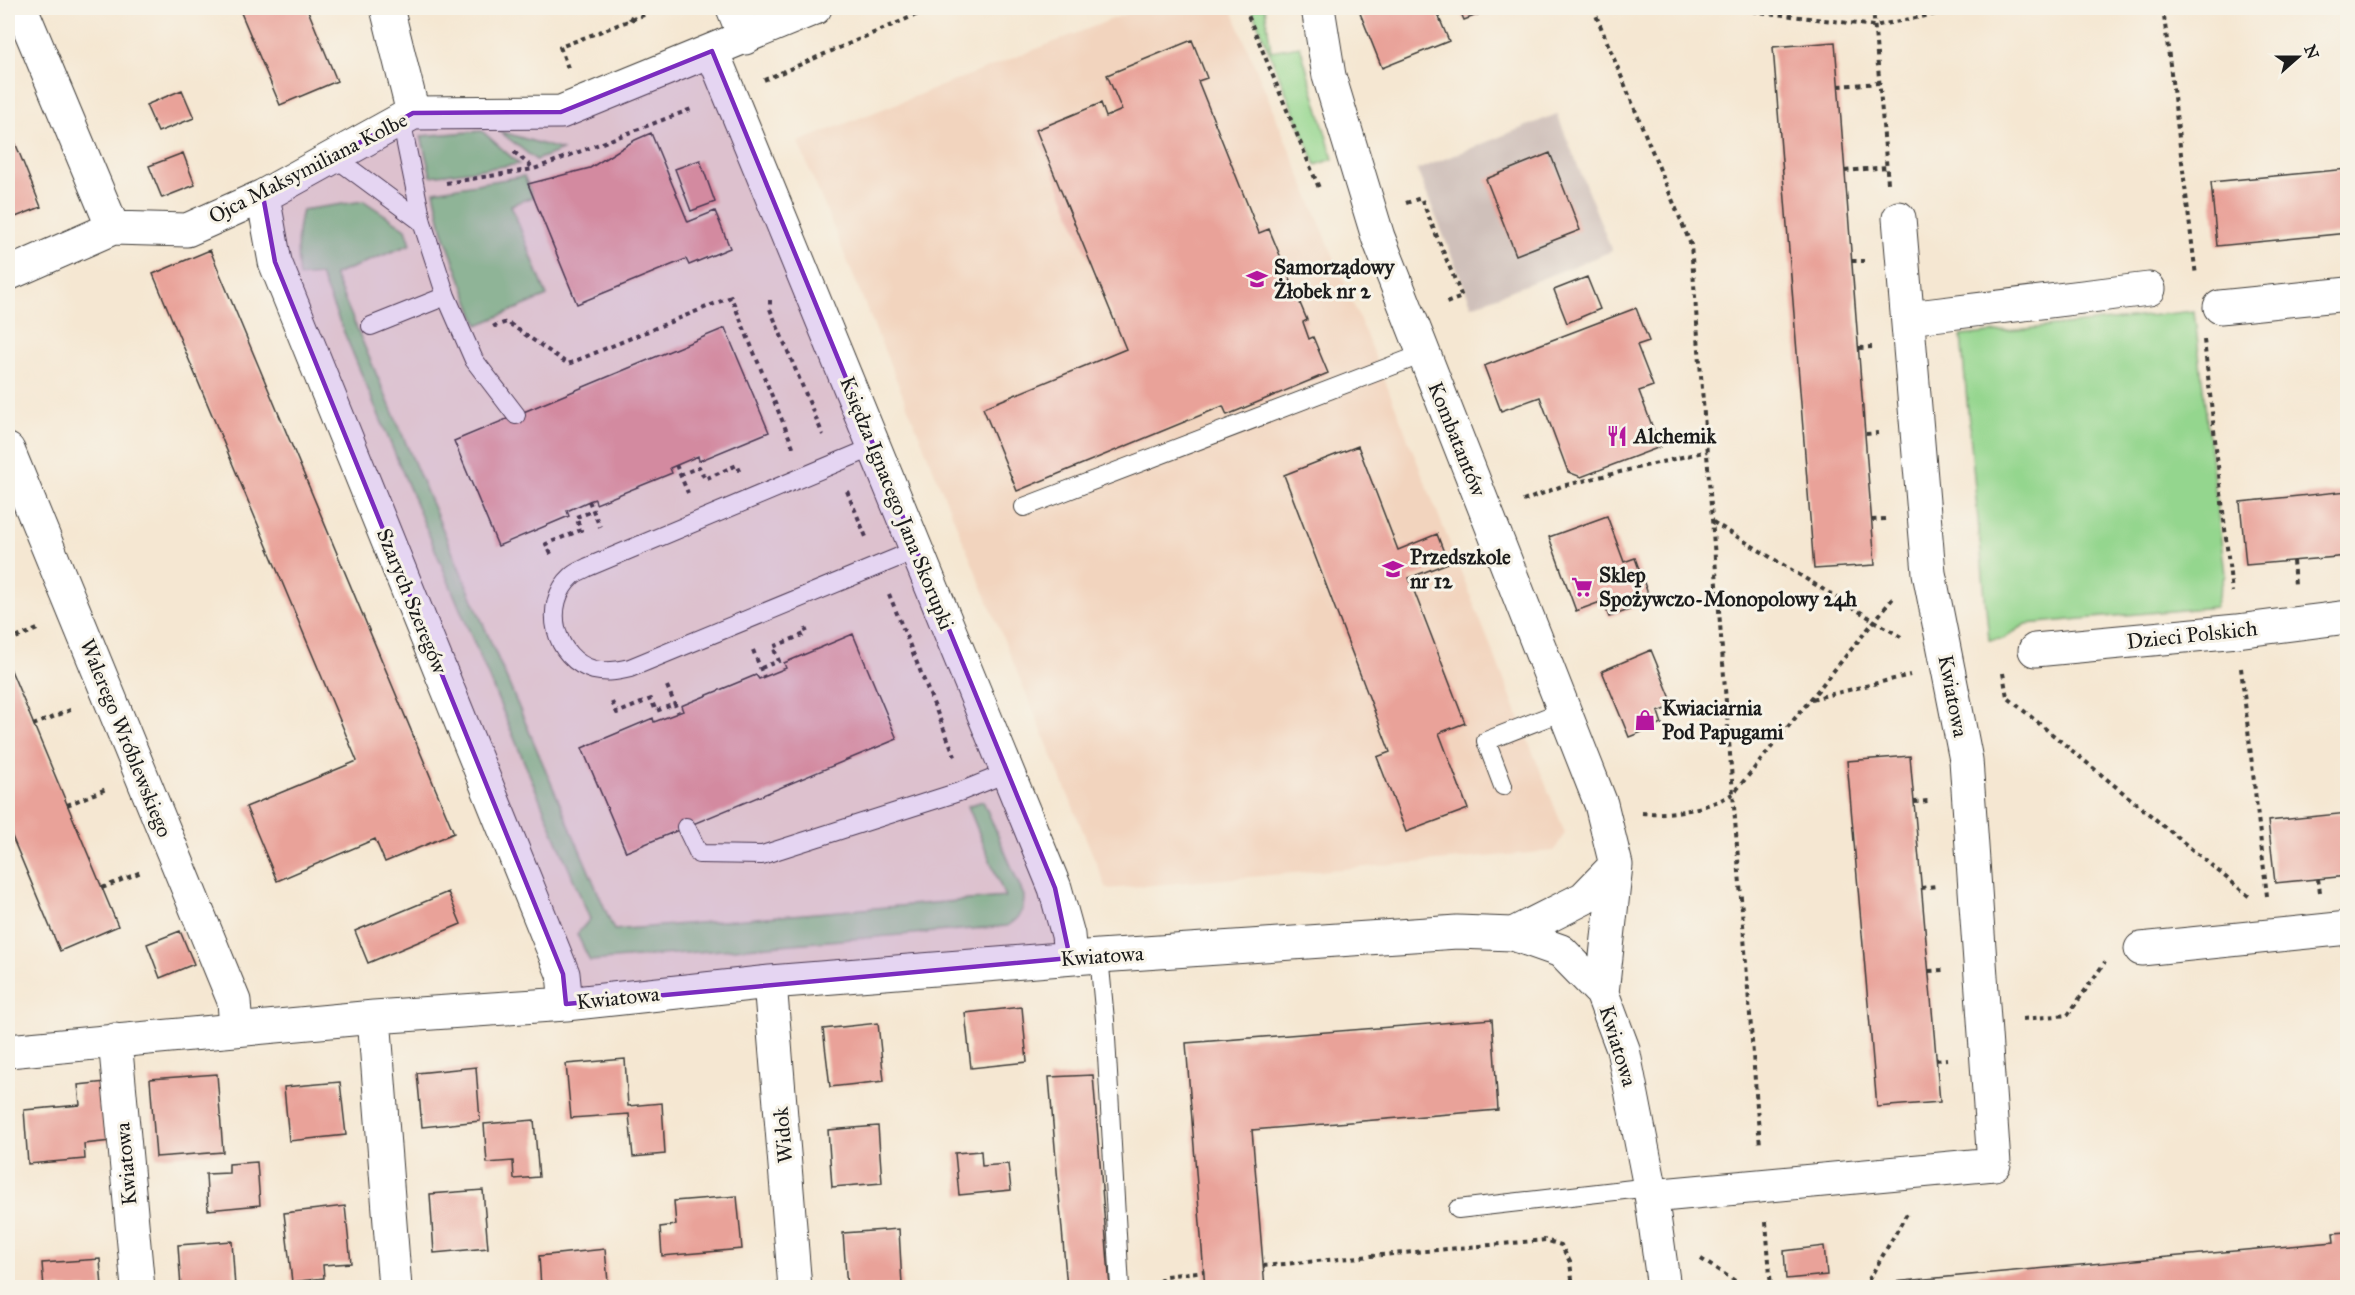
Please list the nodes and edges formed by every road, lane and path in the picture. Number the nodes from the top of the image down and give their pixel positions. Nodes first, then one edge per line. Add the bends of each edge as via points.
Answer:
1 (21, 8) edge
2 (387, 8) edge
3 (636, 8) edge
4 (662, 8) edge
5 (733, 8) edge
6 (815, 8) edge
7 (1245, 8) edge
8 (1318, 8) edge
9 (1593, 8) edge
10 (1726, 8) edge
11 (1967, 8) edge
12 (630, 20) junction
13 (745, 38) junction
14 (712, 51) junction
15 (569, 71) dead end
16 (1879, 83) dead end
17 (1839, 86) dead end
18 (407, 116) junction
19 (333, 156) junction
20 (1887, 167) dead end
21 (1845, 171) dead end
22 (1320, 191) dead end
23 (263, 196) junction
24 (1400, 201) dead end
25 (1899, 218) dead end
26 (422, 222) junction
27 (113, 228) junction
28 (8, 274) edge
29 (2149, 289) dead end
30 (2348, 294) edge
31 (446, 296) junction
32 (770, 298) dead end
33 (1437, 307) dead end
34 (2220, 308) dead end
35 (1908, 318) junction
36 (492, 319) dead end
37 (371, 326) dead end
38 (1423, 354) junction
39 (516, 415) dead end
40 (874, 447) junction
41 (8, 450) edge
42 (1707, 451) junction
43 (796, 455) dead end
44 (835, 463) junction
45 (676, 465) dead end
46 (680, 475) junction
47 (742, 477) dead end
48 (690, 499) dead end
49 (589, 501) dead end
50 (1024, 507) dead end
51 (1487, 515) junction
52 (604, 536) dead end
53 (916, 550) junction
54 (2293, 561) dead end
55 (878, 566) junction
56 (2295, 589) dead end
57 (1896, 594) dead end
58 (2348, 617) edge
59 (801, 619) dead end
60 (47, 625) dead end
61 (8, 641) edge
62 (749, 641) dead end
63 (2035, 650) dead end
64 (760, 668) junction
65 (2002, 668) dead end
66 (1918, 674) dead end
67 (663, 677) dead end
68 (764, 677) dead end
69 (1811, 699) junction
70 (81, 706) dead end
71 (1563, 711) junction
72 (678, 712) dead end
73 (33, 725) dead end
74 (1010, 772) junction
75 (114, 785) dead end
76 (1503, 786) dead end
77 (968, 789) junction
78 (1734, 793) junction
79 (67, 805) dead end
80 (1633, 812) dead end
81 (686, 827) dead end
82 (1616, 865) junction
83 (149, 868) dead end
84 (102, 888) dead end
85 (2259, 905) dead end
86 (2348, 928) edge
87 (1513, 934) junction
88 (2141, 949) dead end
89 (1085, 957) junction
90 (770, 982) junction
91 (1602, 993) junction
92 (566, 1004) junction
93 (375, 1017) junction
94 (236, 1029) junction
95 (115, 1040) junction
96 (8, 1051) edge
97 (1933, 1169) junction
98 (1763, 1184) junction
99 (1651, 1192) junction
100 (1458, 1209) dead end
101 (1263, 1266) dead end
102 (1204, 1271) dead end
103 (138, 1287) edge
104 (395, 1287) edge
105 (795, 1287) edge
106 (1120, 1287) edge
107 (1151, 1287) edge
108 (1573, 1287) edge
109 (1664, 1287) edge
110 (1770, 1287) edge
111 (1864, 1287) edge

1 - 27 street
2 - 18 street
3 - 12 path
4 - 12 path
5 - 13 street
6 - 13 street, Ojca Maksymiliana Kolbe
7 - 22 path
8 - 38 street, Kombatantów via 1329,76 1377,237
9 - 42 path via 1691,245
10 - 11 path via 1874,26
12 - 15 path via 560,47
13 - 14 street, Ojca Maksymiliana Kolbe
14 - 18 street, Ojca Maksymiliana Kolbe via 561,112
14 - 40 street, Księdza Ignacego Jana Skorupki
16 - 17 path
18 - 19 street, Ojca Maksymiliana Kolbe
18 - 26 lane
19 - 23 street, Ojca Maksymiliana Kolbe
19 - 26 lane
20 - 21 path
23 - 27 street, Ojca Maksymiliana Kolbe via 187,230
23 - 92 street, Szarych Szeregów via 275,262 562,974
24 - 33 path via 1405,204 1421,198 1462,297
25 - 35 street, Kwiatowa
26 - 31 lane
27 - 28 street, Ojca Maksymiliana Kolbe
29 - 35 street
30 - 34 street
31 - 37 lane
31 - 39 lane via 474,360
32 - 44 path via 770,309
35 - 97 street, Kwiatowa via 1929,573 1966,760 1994,1164
36 - 43 path via 495,326 507,322 568,364 731,297
38 - 50 lane
38 - 51 street, Kombatantów
40 - 44 lane
40 - 53 street, Księdza Ignacego Jana Skorupki
41 - 94 street, Walerego Wróblewskiego via 234,1001
42 - 51 path via 1562,486
42 - 78 path
44 - 55 path
44 - 55 lane via 572,576 560,592 555,630 576,661 593,670 612,672
45 - 46 path
46 - 47 path via 699,467 705,479 738,465
46 - 48 path
49 - 52 path
51 - 71 street, Kombatantów
53 - 55 lane
53 - 74 street, Księdza Ignacego Jana Skorupki
54 - 56 path
55 - 77 path
57 - 69 path
58 - 63 street, Dzieci Polskich
59 - 64 path via 807,633 773,647 779,661
60 - 61 path
62 - 64 path
64 - 68 path
65 - 85 path via 2007,697
66 - 69 path
67 - 72 path
69 - 78 path
70 - 73 path
71 - 76 lane via 1486,741
71 - 82 street, Kombatantów via 1600,804
74 - 77 lane
74 - 89 street, Księdza Ignacego Jana Skorupki via 1055,888 1068,935
75 - 79 path
77 - 81 lane via 762,855 699,854
78 - 80 path via 1716,804 1659,814
78 - 98 path
82 - 87 street via 1584,898
82 - 91 street, Kombatantów
83 - 84 path
86 - 88 street
87 - 89 street, Kwiatowa via 1457,932
87 - 91 street, Kwiatowa via 1561,951
89 - 90 street, Kwiatowa
89 - 106 lane via 1105,1020
90 - 92 street, Kwiatowa
90 - 105 street, Widok
91 - 99 street, Kwiatowa via 1623,1049
92 - 93 street, Kwiatowa
93 - 94 street, Kwiatowa
93 - 104 street
94 - 95 street, Kwiatowa
95 - 96 street, Kwiatowa
95 - 103 street, Kwiatowa
97 - 98 street, Kwiatowa
97 - 111 path
98 - 99 street, Kwiatowa
98 - 110 path
99 - 100 lane
99 - 109 street, Kwiatowa
101 - 108 path via 1545,1240 1561,1245 1570,1262
102 - 107 path via 1166,1276

